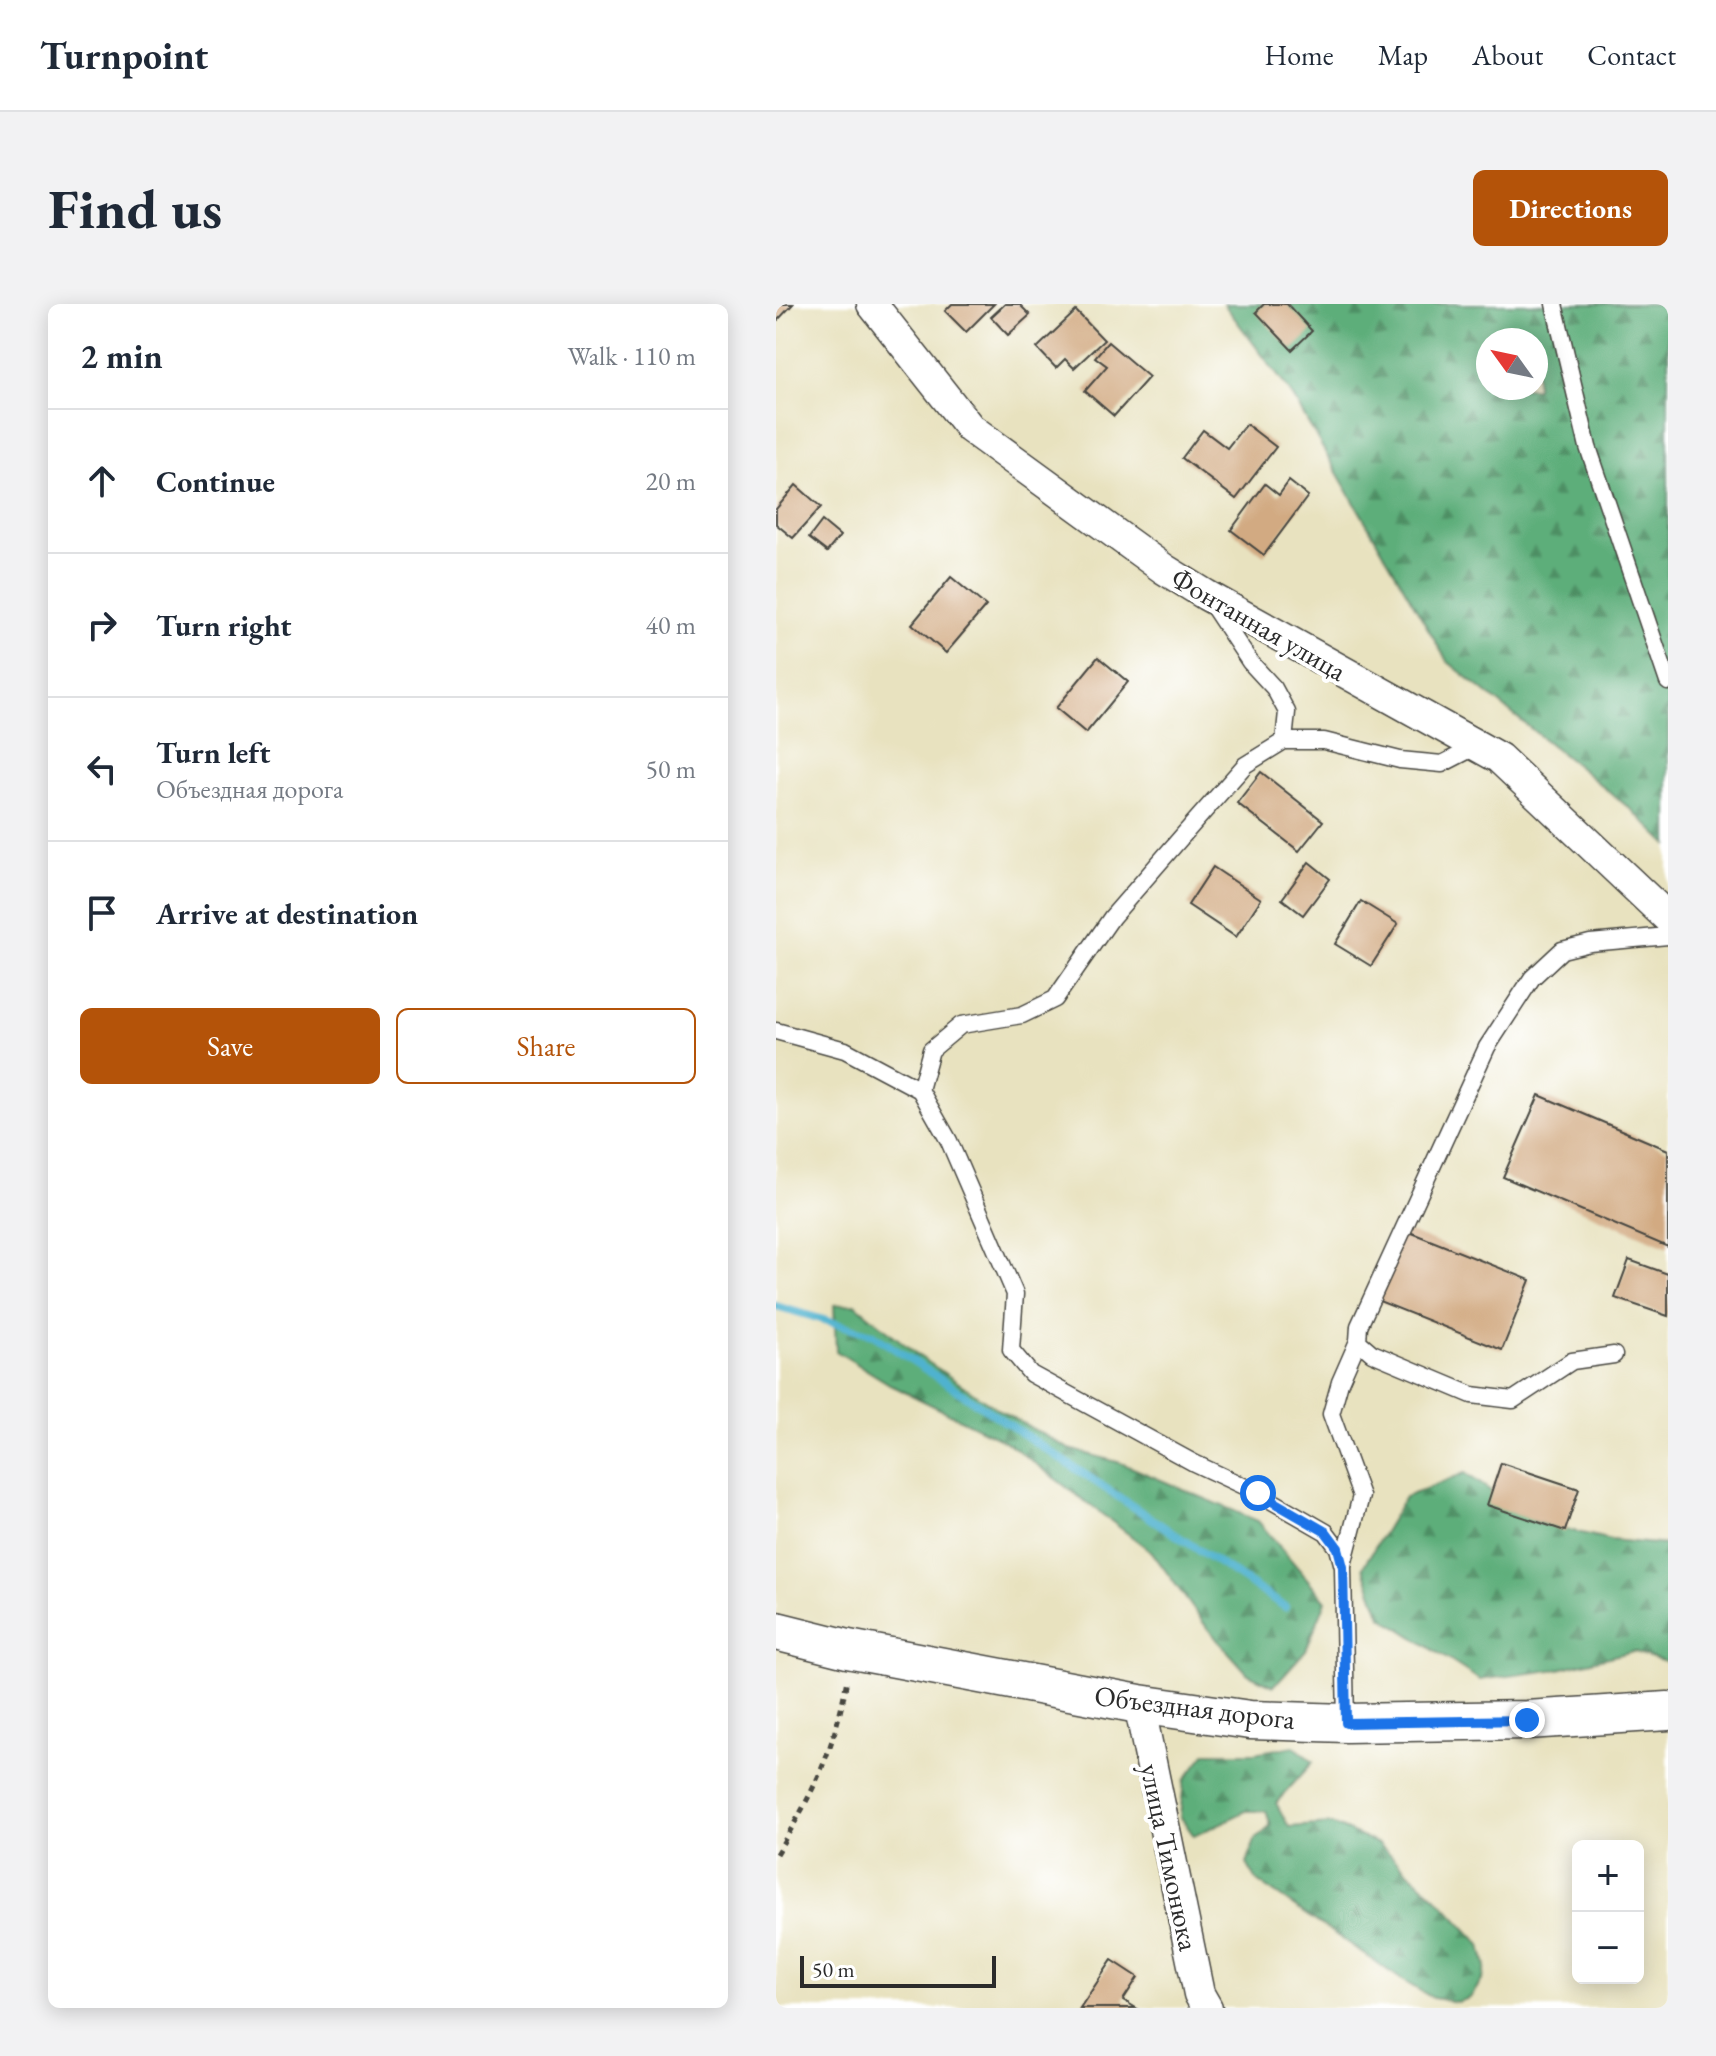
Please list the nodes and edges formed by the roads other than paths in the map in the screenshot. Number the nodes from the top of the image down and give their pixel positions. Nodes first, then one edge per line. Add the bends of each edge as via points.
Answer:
1 (872, 304) edge
2 (1554, 304) edge
3 (1206, 595) junction
4 (1668, 682) edge
5 (1284, 741) junction
6 (1475, 747) junction
7 (1668, 918) edge
8 (1668, 936) edge
9 (776, 1031) edge
10 (920, 1090) junction
11 (1358, 1341) junction
12 (1614, 1355) dead end
13 (1343, 1567) junction
14 (776, 1631) edge
15 (1139, 1704) junction
16 (1668, 1711) edge
17 (1346, 1723) junction
18 (1207, 2008) edge

1 - 3 street, Фонтанная улица via 970,428
2 - 4 lane via 1588,447
3 - 5 lane via 1287,712
3 - 6 street, Фонтанная улица
5 - 6 lane via 1324,741 1400,760 1442,764
5 - 10 lane via 1245,765 1112,917 1055,999 1022,1015 961,1025 931,1050
6 - 7 street, Фонтанная улица via 1499,758
8 - 11 lane via 1562,950 1532,978 1487,1047 1359,1326
9 - 10 lane via 845,1050
10 - 13 lane via 949,1141 1015,1294 1011,1350 1031,1374 1326,1532
11 - 12 lane via 1372,1353 1472,1395 1513,1400 1572,1361
11 - 13 lane via 1331,1414 1361,1496
13 - 17 lane
14 - 15 street, Объездная дорога
15 - 17 street, Объездная дорога via 1250,1720
15 - 18 street, улица Тимонюка via 1199,1994
16 - 17 street, Объездная дорога

